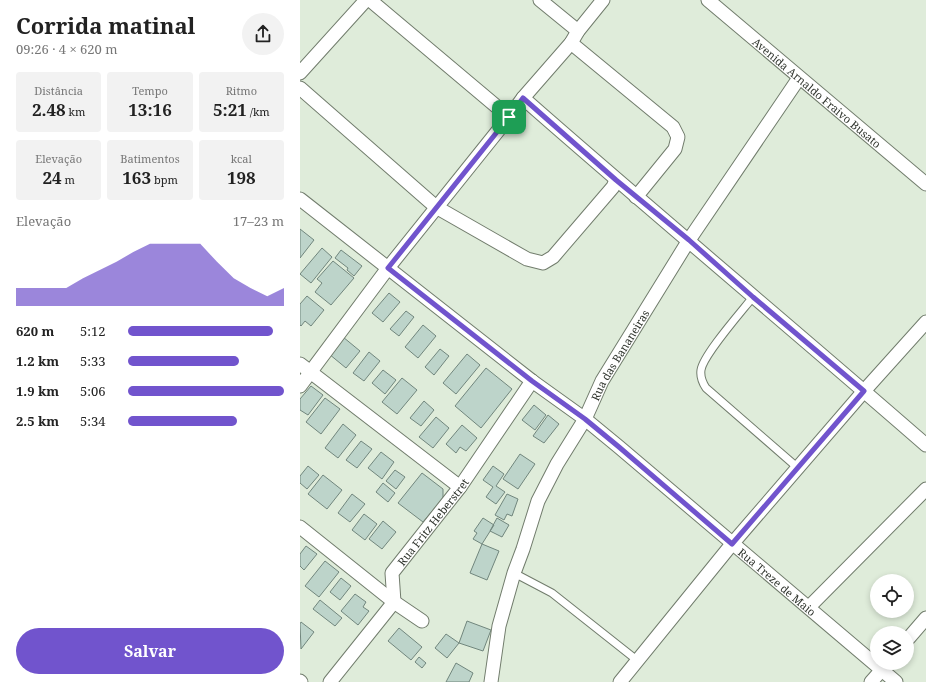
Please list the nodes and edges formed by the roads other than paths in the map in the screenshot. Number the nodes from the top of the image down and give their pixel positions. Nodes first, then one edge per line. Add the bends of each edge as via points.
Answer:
1 (366, 0) edge
2 (370, 0) edge
3 (540, 0) edge
4 (603, 0) edge
5 (708, 0) edge
6 (578, 31) junction
7 (570, 43) junction
8 (300, 73) edge
9 (799, 78) junction
10 (300, 88) edge
11 (523, 98) junction
12 (509, 117) junction
13 (616, 180) junction
14 (926, 184) edge
15 (636, 197) junction
16 (300, 199) edge
17 (436, 207) junction
18 (689, 240) junction
19 (388, 268) junction
20 (753, 297) junction
21 (926, 322) edge
22 (300, 364) edge
23 (310, 372) junction
24 (532, 381) junction
25 (300, 386) edge
26 (864, 391) junction
27 (585, 419) junction
28 (926, 445) edge
29 (798, 468) junction
30 (460, 487) junction
31 (926, 489) edge
32 (300, 527) edge
33 (732, 544) junction
34 (514, 573) junction
35 (394, 602) junction
36 (808, 608) junction
37 (926, 618) edge
38 (422, 621) dead end
39 (914, 632) edge
40 (870, 655) edge
41 (638, 661) junction
42 (881, 670) edge
43 (887, 670) edge
44 (330, 682) edge
45 (491, 682) edge
46 (620, 682) edge
47 (871, 682) edge
48 (896, 682) edge

1 - 8 street
2 - 12 street
3 - 6 street
4 - 6 street
5 - 9 street, Avenida Arnaldo Fraivo Busato
6 - 7 street
7 - 11 street
7 - 15 street via 673,127 678,137 675,149
9 - 14 street, Avenida Arnaldo Fraivo Busato
9 - 18 street, Rua das Bananeiras
10 - 17 street
11 - 12 street
11 - 13 street
12 - 17 street
13 - 15 street
13 - 17 street via 613,187 553,257 542,263 527,259
15 - 18 street
16 - 19 street, Rua Treze de Maio
17 - 19 street
18 - 20 street
18 - 27 street, Rua das Bananeiras via 602,381
19 - 23 street
19 - 24 street, Rua Treze de Maio
20 - 26 street
20 - 29 lane via 706,357 701,370 701,380 706,388
21 - 26 street
22 - 23 street
23 - 25 street
23 - 30 street
24 - 27 street, Rua Treze de Maio
24 - 30 street, Rua Fritz Heberstret
26 - 28 street
26 - 29 street
27 - 33 street, Rua Treze de Maio
27 - 34 street, Rua das Bananeiras via 538,501
29 - 33 street
30 - 35 street, Rua Fritz Heberstret via 392,573
31 - 36 street
32 - 35 street
33 - 36 street, Rua Treze de Maio
33 - 41 street
34 - 41 lane via 552,593
34 - 45 street, Rua das Bananeiras via 499,626
35 - 38 street
35 - 44 street
36 - 40 street, Rua Treze de Maio
37 - 39 street
41 - 46 street
42 - 47 street
43 - 48 street, Rua Treze de Maio

